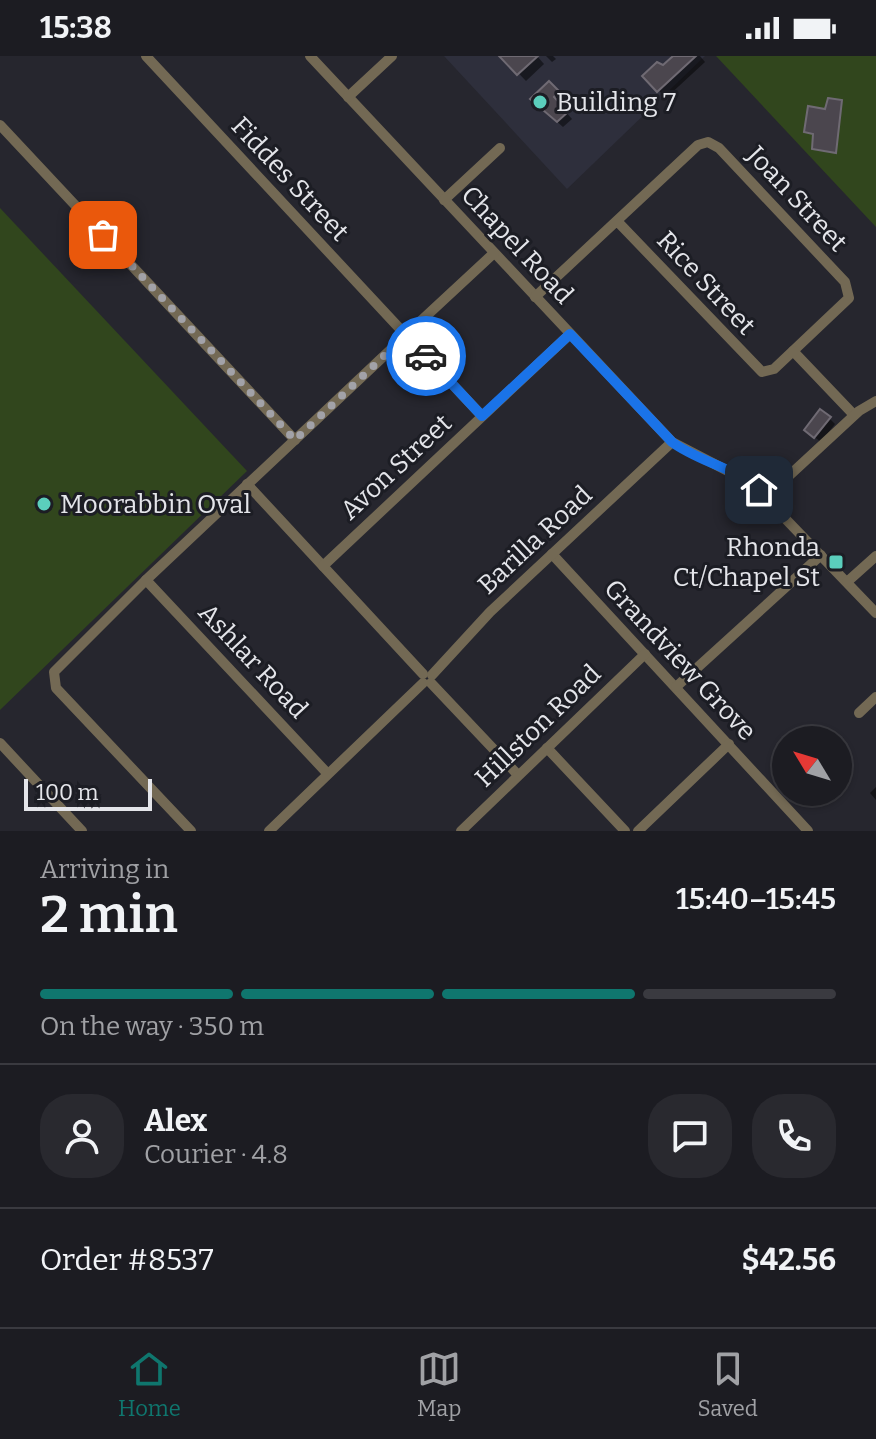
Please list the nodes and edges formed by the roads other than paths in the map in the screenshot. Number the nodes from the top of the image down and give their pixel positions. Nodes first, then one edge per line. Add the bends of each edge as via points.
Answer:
1 (146, 56) edge
2 (310, 56) edge
3 (392, 56) edge
4 (348, 97) junction
5 (0, 125) edge
6 (500, 148) dead end
7 (444, 200) junction
8 (617, 221) junction
9 (494, 253) junction
10 (535, 297) junction
11 (570, 334) junction
12 (406, 335) junction
13 (793, 351) junction
14 (876, 401) edge
15 (854, 415) junction
16 (482, 416) junction
17 (295, 440) junction
18 (672, 442) junction
19 (247, 484) junction
20 (766, 497) junction
21 (552, 554) junction
22 (821, 555) junction
23 (876, 556) edge
24 (323, 566) junction
25 (146, 580) junction
26 (847, 582) junction
27 (876, 613) edge
28 (645, 654) junction
29 (428, 679) junction
30 (676, 687) junction
31 (876, 697) edge
32 (859, 713) dead end
33 (0, 743) edge
34 (729, 744) junction
35 (547, 748) junction
36 (327, 773) junction
37 (518, 775) junction
38 (82, 831) edge
39 (191, 831) edge
40 (269, 831) edge
41 (461, 831) edge
42 (625, 831) edge
43 (638, 831) edge
44 (808, 831) edge

1 - 12 street, Fiddes Street
2 - 4 street, Chapel Road
3 - 4 street
4 - 7 street, Chapel Road
5 - 17 street
6 - 7 street
7 - 9 street, Chapel Road
8 - 10 street
8 - 13 street, Rice Street via 756,368 774,369
8 - 13 street, Joan Street via 698,145 708,142 719,148 850,291 847,300
9 - 10 street, Chapel Road
9 - 12 street
10 - 11 street, Chapel Road
11 - 16 street, Avon Street
11 - 18 street, Chapel Road
12 - 16 street, Fiddes Street
12 - 17 street
13 - 15 street
14 - 15 street
15 - 20 street
16 - 24 street, Avon Street
17 - 19 street
18 - 20 street, Chapel Road via 745,478
18 - 21 street, Barilla Road
19 - 24 street
19 - 25 street
20 - 22 street, Chapel Road
21 - 28 street, Grandview Grove
21 - 29 street, Barilla Road
22 - 26 street, Chapel Road
22 - 30 street
23 - 26 street
24 - 29 street
25 - 36 street, Ashlar Road
25 - 39 street via 52,679
26 - 27 street, Chapel Road
28 - 30 street, Grandview Grove
28 - 35 street, Hillston Road
29 - 36 street, Barilla Road
29 - 37 street
30 - 34 street, Grandview Grove
31 - 32 street
33 - 38 street
34 - 43 street
34 - 44 street, Grandview Grove
35 - 37 street, Hillston Road
35 - 42 street
36 - 40 street, Barilla Road
37 - 41 street, Hillston Road

